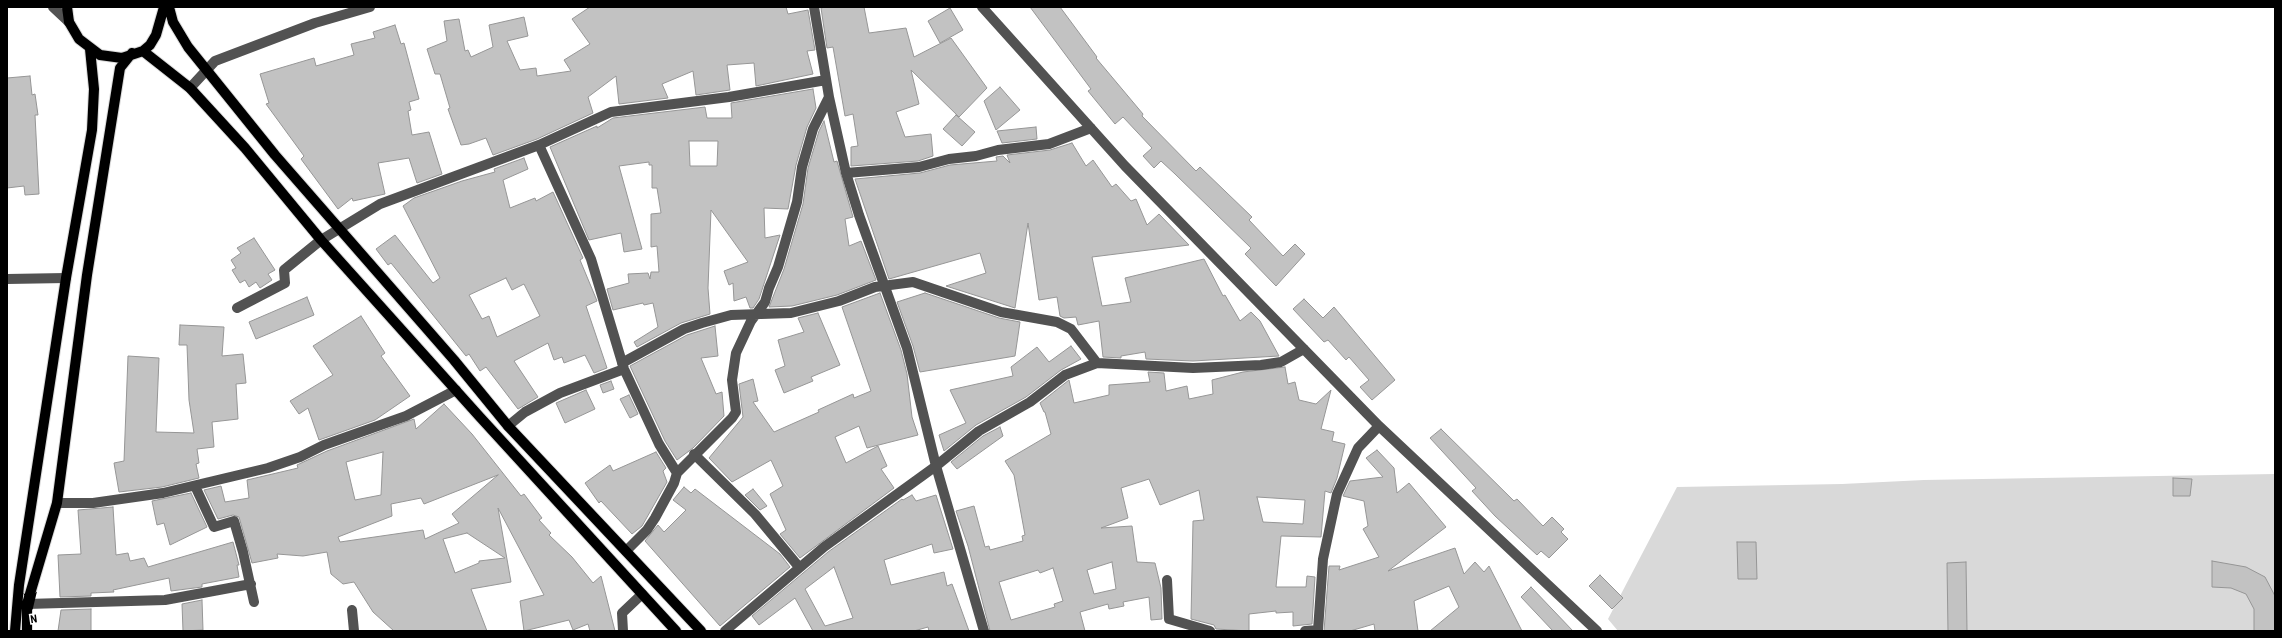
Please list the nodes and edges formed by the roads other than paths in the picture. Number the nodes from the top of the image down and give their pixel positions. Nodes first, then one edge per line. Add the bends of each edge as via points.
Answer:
1 (53, 7) edge
2 (67, 7) edge
3 (164, 7) edge
4 (169, 7) edge
5 (370, 7) edge
6 (814, 7) edge
7 (982, 7) edge
8 (70, 22) junction
9 (90, 49) junction
10 (143, 51) junction
11 (132, 54) junction
12 (207, 70) junction
13 (826, 80) junction
14 (190, 88) junction
15 (829, 97) junction
16 (1091, 128) junction
17 (539, 145) junction
18 (846, 173) junction
19 (341, 228) junction
20 (322, 240) junction
21 (66, 278) junction
22 (7, 279) edge
23 (886, 286) junction
24 (237, 308) dead end
25 (756, 316) junction
26 (1304, 348) junction
27 (1098, 363) junction
28 (623, 366) junction
29 (456, 390) junction
30 (508, 426) junction
31 (1379, 426) junction
32 (694, 454) junction
33 (936, 466) junction
34 (677, 473) junction
35 (195, 486) junction
36 (57, 503) junction
37 (626, 551) junction
38 (799, 567) junction
39 (1167, 580) dead end
40 (251, 584) junction
41 (642, 594) junction
42 (254, 602) dead end
43 (27, 604) junction
44 (352, 610) dead end
45 (15, 631) edge
46 (27, 631) edge
47 (354, 631) edge
48 (623, 631) edge
49 (676, 631) edge
50 (701, 631) edge
51 (725, 631) edge
52 (984, 631) edge
53 (1210, 631) edge
54 (1305, 631) edge
55 (1597, 631) edge

1 - 8 street
2 - 8 main road
3 - 10 main road via 156,35
4 - 12 main road via 188,47
5 - 12 street via 265,41 215,61
6 - 13 street
7 - 16 street
8 - 9 main road via 79,39
9 - 11 main road via 100,54 122,58
9 - 21 main road via 94,89 92,130
10 - 11 main road
10 - 14 main road
11 - 36 main road via 120,68 87,274
12 - 14 street
12 - 19 main road via 275,155
13 - 15 street
13 - 17 street via 729,97 611,112
14 - 20 main road via 245,148
15 - 18 street
15 - 25 street via 813,129 802,167 797,202 778,267 765,302
16 - 18 street via 1049,144 998,150 919,167
16 - 26 street
17 - 19 street via 380,204
17 - 28 street via 591,259
18 - 23 street
19 - 20 street
19 - 30 main road
20 - 24 street via 284,270 285,283
20 - 29 main road
21 - 22 street
21 - 45 main road via 19,585
23 - 25 street via 875,287 839,301 791,313
23 - 27 street via 913,282 1001,312 1057,322 1071,329
23 - 33 street via 907,348
25 - 28 street via 731,315 702,323 684,330
25 - 32 street via 751,321 734,362 732,380 736,412
26 - 27 street via 1281,362 1261,365 1193,368
26 - 31 street
27 - 33 street via 1065,374 1030,402 979,431
28 - 30 street via 560,393 525,412
28 - 34 street via 659,444
29 - 35 street via 406,416 324,445 300,457 268,468
29 - 41 main road
30 - 37 main road
31 - 54 street via 1358,448 1337,494 1323,559 1318,630
31 - 55 street
32 - 34 street
32 - 38 street via 755,514
33 - 38 street
33 - 52 street
34 - 37 street via 655,518
35 - 36 street via 93,503
35 - 40 street via 214,526 234,521
36 - 43 main road
37 - 50 main road
38 - 51 street
39 - 53 street via 1169,619
40 - 42 street
40 - 43 street via 165,600
41 - 48 street via 622,613
41 - 49 main road
43 - 46 main road
44 - 47 street

